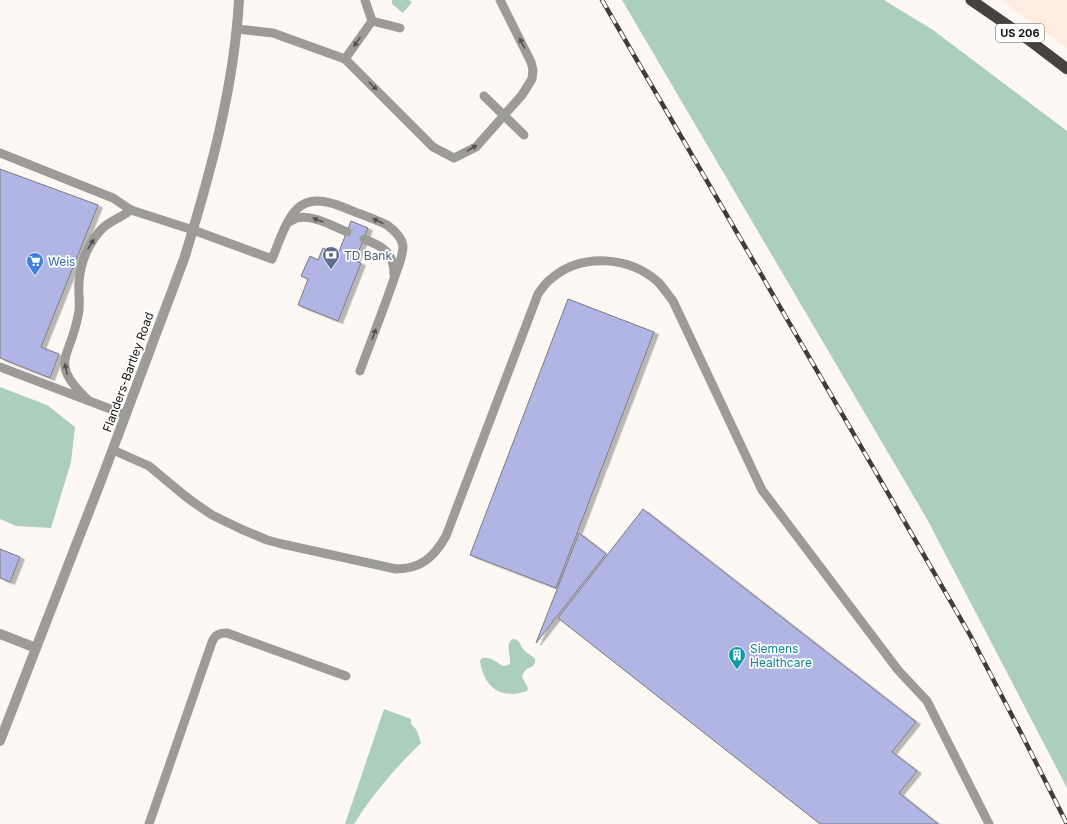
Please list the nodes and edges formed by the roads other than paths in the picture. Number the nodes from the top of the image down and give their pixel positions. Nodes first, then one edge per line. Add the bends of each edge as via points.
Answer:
1 (239, 0) edge
2 (365, 0) edge
3 (500, 0) edge
4 (977, 2) edge
5 (372, 21) junction
6 (400, 28) dead end
7 (237, 29) junction
8 (345, 59) junction
9 (1067, 69) edge
10 (484, 96) dead end
11 (504, 116) junction
12 (524, 135) dead end
13 (0, 153) edge
14 (131, 210) junction
15 (288, 222) junction
16 (193, 230) junction
17 (347, 232) dead end
18 (364, 239) dead end
19 (393, 284) junction
20 (0, 367) edge
21 (360, 371) dead end
22 (88, 400) junction
23 (126, 415) junction
24 (113, 450) junction
25 (0, 634) edge
26 (36, 648) junction
27 (346, 676) dead end
28 (0, 742) edge
29 (149, 824) edge
30 (989, 824) edge

1 - 7 street, Flanders-Bartley Road
2 - 5 lane
11 -> 3 lane via 528,87 533,70
4 - 9 highway, US 206
5 - 6 lane
5 -> 8 lane
7 - 8 lane via 273,33
7 - 16 street, Flanders-Bartley Road via 227,96
8 -> 11 lane via 433,147 454,158 476,147
10 - 11 lane
11 - 12 lane
13 - 14 lane via 113,198
14 - 16 lane
22 -> 14 lane via 72,383 64,367 65,356 80,310 81,268 88,249 97,236 105,227
15 - 16 lane via 272,259
17 -> 15 lane via 308,217
19 -> 15 lane via 403,246 401,239 387,225 334,204 315,201 297,208
16 - 23 street, Flanders-Bartley Road
18 - 19 lane via 386,249 392,259
21 -> 19 lane
20 - 22 lane
22 - 23 lane
23 - 24 street, Flanders-Bartley Road
24 - 26 street, Flanders-Bartley Road
24 - 30 lane via 149,466 207,511 228,524 254,535 282,544 396,569 416,566 430,558 446,536 538,294 551,278 571,266 588,262 624,263 658,282 673,302 762,490 898,670 927,701
25 - 26 street
26 - 28 street, Flanders-Bartley Road
27 - 29 lane via 227,633 220,633 213,638

